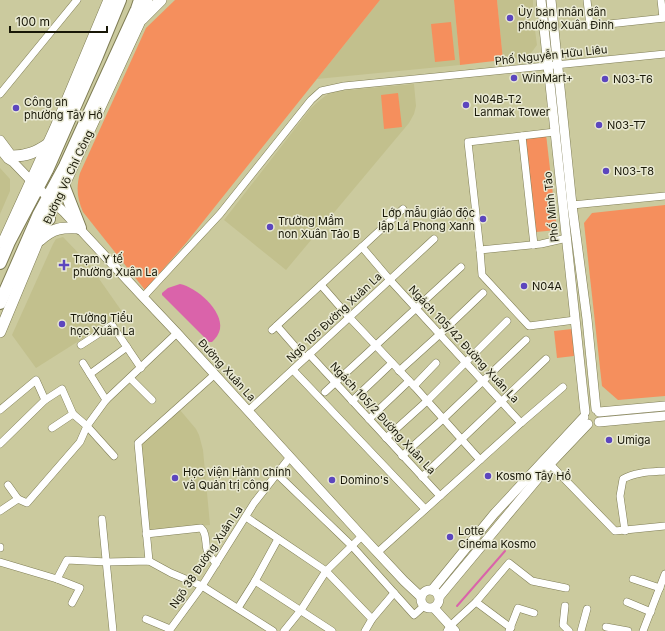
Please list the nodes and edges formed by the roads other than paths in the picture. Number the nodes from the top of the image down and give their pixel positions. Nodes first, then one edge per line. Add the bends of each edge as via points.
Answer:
1 (77, 0) edge
2 (109, 0) edge
3 (120, 0) edge
4 (140, 0) edge
5 (147, 0) edge
6 (161, 0) edge
7 (541, 0) edge
8 (551, 0) edge
9 (587, 0) edge
10 (661, 0) edge
11 (142, 12) edge
12 (664, 18) edge
13 (665, 54) edge
14 (558, 65) junction
15 (549, 66) junction
16 (0, 94) edge
17 (555, 132) junction
18 (522, 136) junction
19 (0, 140) edge
20 (48, 144) junction
21 (0, 149) edge
22 (74, 154) junction
23 (13, 159) junction
24 (39, 166) joint
25 (62, 182) junction
26 (35, 185) junction
27 (665, 196) edge
28 (52, 200) junction
29 (572, 205) junction
30 (403, 209) dead end
31 (20, 214) junction
32 (48, 219) joint
33 (80, 228) junction
34 (566, 238) junction
35 (434, 239) dead end
36 (37, 243) junction
37 (534, 245) junction
38 (362, 247) junction
39 (0, 248) edge
40 (480, 250) junction
41 (0, 263) edge
42 (460, 267) dead end
43 (390, 280) junction
44 (321, 285) junction
45 (483, 293) dead end
46 (143, 297) junction
47 (0, 303) edge
48 (416, 308) junction
49 (349, 318) junction
50 (575, 320) junction
51 (507, 321) dead end
52 (0, 332) edge
53 (177, 333) junction
54 (440, 334) junction
55 (526, 340) dead end
56 (81, 345) dead end
57 (376, 346) junction
58 (127, 347) junction
59 (307, 356) junction
60 (546, 359) dead end
61 (465, 361) junction
62 (83, 363) dead end
63 (392, 363) junction
64 (436, 363) dead end
65 (141, 368) junction
66 (293, 370) junction
67 (399, 371) junction
68 (90, 374) junction
69 (214, 375) junction
70 (130, 378) junction
71 (483, 381) junction
72 (335, 382) junction
73 (411, 384) junction
74 (563, 387) dead end
75 (324, 392) dead end
76 (45, 400) junction
77 (106, 400) junction
78 (152, 400) dead end
79 (352, 401) junction
80 (427, 401) junction
81 (502, 401) junction
82 (665, 406) edge
83 (0, 410) edge
84 (597, 410) junction
85 (248, 411) junction
86 (73, 414) junction
87 (665, 416) edge
88 (585, 418) junction
89 (369, 419) junction
90 (443, 419) junction
91 (599, 422) junction
92 (521, 423) junction
93 (87, 426) junction
94 (52, 428) dead end
95 (386, 438) junction
96 (461, 440) junction
97 (0, 444) edge
98 (114, 456) dead end
99 (402, 456) junction
100 (290, 457) junction
101 (480, 460) junction
102 (547, 462) junction
103 (665, 471) edge
104 (277, 474) junction
105 (422, 477) junction
106 (8, 485) dead end
107 (440, 496) junction
108 (18, 499) junction
109 (425, 509) junction
110 (0, 511) edge
111 (246, 517) junction
112 (102, 519) dead end
113 (665, 526) edge
114 (625, 530) junction
115 (146, 534) junction
116 (362, 536) junction
117 (278, 539) junction
118 (352, 546) junction
119 (378, 552) junction
120 (149, 561) junction
121 (0, 562) edge
122 (106, 562) junction
123 (216, 564) junction
124 (326, 571) junction
125 (665, 574) edge
126 (57, 579) junction
127 (633, 579) dead end
128 (255, 580) junction
129 (202, 586) junction
130 (566, 588) dead end
131 (660, 588) junction
132 (432, 590) junction
133 (394, 593) junction
134 (440, 597) junction
135 (423, 601) junction
136 (476, 602) junction
137 (627, 602) dead end
138 (72, 603) dead end
139 (565, 606) dead end
140 (238, 608) junction
141 (434, 608) junction
142 (587, 609) dead end
143 (301, 610) junction
144 (651, 612) junction
145 (534, 613) dead end
146 (146, 619) dead end
147 (372, 619) junction
148 (606, 627) dead end
149 (261, 628) edge
150 (451, 629) edge
151 (510, 629) edge
152 (170, 630) edge
153 (113, 631) edge
154 (273, 631) edge
155 (284, 631) edge
156 (332, 631) edge
157 (365, 631) edge
158 (569, 631) edge
159 (581, 631) edge
160 (628, 631) edge
161 (643, 631) edge

1 - 16 street
2 - 20 main road
3 - 26 highway, Đường Võ Chí Công via 97,56
4 - 22 highway, Đường Võ Chí Công
5 - 11 main road, Đường Võ Chí Công
6 - 11 main road
7 - 15 street, Phố Minh Tảo
8 - 14 street, Phố Minh Tảo
9 - 12 street via 590,26
10 - 12 street
11 - 22 main road, Đường Võ Chí Công
13 - 14 street, Phố Nguyễn Hữu Liêu
14 - 15 street, Phố Nguyễn Hữu Liêu
14 - 29 street, Phố Minh Tảo
15 - 17 street, Phố Minh Tảo
15 - 46 street, Phố Nguyễn Hữu Liêu via 344,86 328,88 316,94 220,214
17 - 18 street
17 - 34 street, Phố Minh Tảo
18 - 37 street
18 - 40 street via 468,142
19 - 23 street, Đường Xuân La
20 - 23 main road via 35,153
20 - 24 main road
21 - 23 street, Đường Xuân La via 8,159
22 - 25 highway, Đường Võ Chí Công
23 - 26 street, Đường Xuân La
24 - 26 highway
25 - 28 highway, Đường Võ Chí Công
25 - 33 highway
26 - 28 street, Đường Xuân La
26 - 31 highway, Đường Võ Chí Công
27 - 29 street
28 - 32 highway
28 - 33 street, Đường Xuân La
28 - 47 highway, Đường Võ Chí Công via 36,219
29 - 84 street, Phố Minh Tảo
30 - 38 street
31 - 39 main road, Đường Võ Chí Công
31 - 41 highway, Đường Võ Chí Công
32 - 36 main road, Đường Võ Chí Công
33 - 36 main road via 61,228 48,232
33 - 46 street, Đường Xuân La
34 - 37 street
34 - 50 street, Phố Minh Tảo
35 - 43 street, Ngõ 105 Đường Xuân La
36 - 52 main road, Đường Võ Chí Công
37 - 40 street
38 - 43 street, Ngách 105/42 Đường Xuân La
38 - 44 street
40 - 50 street via 482,275 529,326
42 - 48 street
43 - 48 street, Ngách 105/42 Đường Xuân La
43 - 49 street, Ngõ 105 Đường Xuân La
44 - 49 street
44 - 59 street, Ngách 105/2 Đường Xuân La via 275,328
45 - 54 street
46 - 53 street, Đường Xuân La
48 - 54 street, Ngách 105/42 Đường Xuân La
48 - 57 street
49 - 57 street
49 - 59 street, Ngõ 105 Đường Xuân La
50 - 88 street, Phố Minh Tảo
51 - 61 street
53 - 65 street
53 - 69 street, Đường Xuân La
54 - 61 street, Ngách 105/42 Đường Xuân La
54 - 67 street
55 - 71 street
56 - 58 street via 112,325
57 - 63 street
57 - 72 street
58 - 65 street
58 - 68 street
59 - 66 street, Ngõ 105 Đường Xuân La
59 - 72 street, Ngách 105/2 Đường Xuân La
60 - 81 street
61 - 71 street, Ngách 105/42 Đường Xuân La
61 - 80 street
62 - 68 street
63 - 67 street
63 - 79 street
64 - 73 street
65 - 70 street
66 - 85 street, Ngõ 105 Đường Xuân La
66 - 109 street
67 - 73 street
68 - 77 street
69 - 85 street, Đường Xuân La
69 - 115 street via 138,442
70 - 77 street
70 - 78 street
71 - 81 street, Ngách 105/42 Đường Xuân La
71 - 90 street
72 - 75 street
72 - 79 street, Ngách 105/2 Đường Xuân La
73 - 80 street
73 - 89 street
74 - 92 street
76 - 83 street via 36,380
76 - 86 street via 62,389
76 - 97 street
77 - 93 street
79 - 89 street, Ngách 105/2 Đường Xuân La
80 - 90 street
80 - 95 street
81 - 92 street, Ngách 105/42 Đường Xuân La
81 - 96 street
82 - 84 street
84 - 88 street via 591,408
84 - 91 street via 601,416
85 - 100 street, Đường Xuân La
86 - 93 street
86 - 94 street
87 - 91 street
88 - 91 street via 593,425
88 - 102 street
89 - 95 street, Ngách 105/2 Đường Xuân La
90 - 96 street
90 - 99 street
92 - 101 street
93 - 98 street
93 - 108 street via 80,442 27,503
95 - 99 street, Ngách 105/2 Đường Xuân La
96 - 101 street
96 - 105 street
99 - 105 street, Ngách 105/2 Đường Xuân La
100 - 104 street, Ngõ 38 Đường Xuân La
100 - 116 street, Đường Xuân La
101 - 107 street
102 - 114 street via 615,530
102 - 132 street via 494,514
102 - 134 street
103 - 114 street via 637,474 623,479 620,496
104 - 111 street, Ngõ 38 Đường Xuân La
104 - 118 street
105 - 107 street, Ngách 105/2 Đường Xuân La
106 - 108 street
107 - 109 street
108 - 110 street
109 - 119 street
111 - 117 street
111 - 123 street, Ngõ 38 Đường Xuân La
112 - 122 street
113 - 114 street
115 - 120 street
115 - 123 street via 201,528 205,533 206,547
116 - 118 street
116 - 119 street, Đường Xuân La
117 - 124 street
117 - 128 street
118 - 124 street
118 - 133 street
119 - 135 street, Đường Xuân La
120 - 122 street
120 - 129 street
121 - 126 street
122 - 126 street via 67,560
122 - 153 street
123 - 129 street, Ngõ 38 Đường Xuân La
124 - 143 street
124 - 147 street
125 - 131 street
126 - 138 street via 80,588
127 - 131 street
128 - 140 street
128 - 143 street
129 - 140 street
129 - 152 street, Ngõ 38 Đường Xuân La
130 - 136 street via 532,581 509,563
131 - 144 street
132 - 134 street
132 - 135 street via 426,591
133 - 135 street via 414,615
133 - 147 street
134 - 141 street
135 - 141 street via 428,608
136 - 150 street
136 - 151 street
137 - 144 street
139 - 158 street via 563,624
140 - 149 street
141 - 150 street
142 - 159 street
143 - 155 street
143 - 156 street
144 - 161 street
145 - 151 street via 518,608
146 - 152 street
147 - 157 street
148 - 160 street
149 - 154 street

